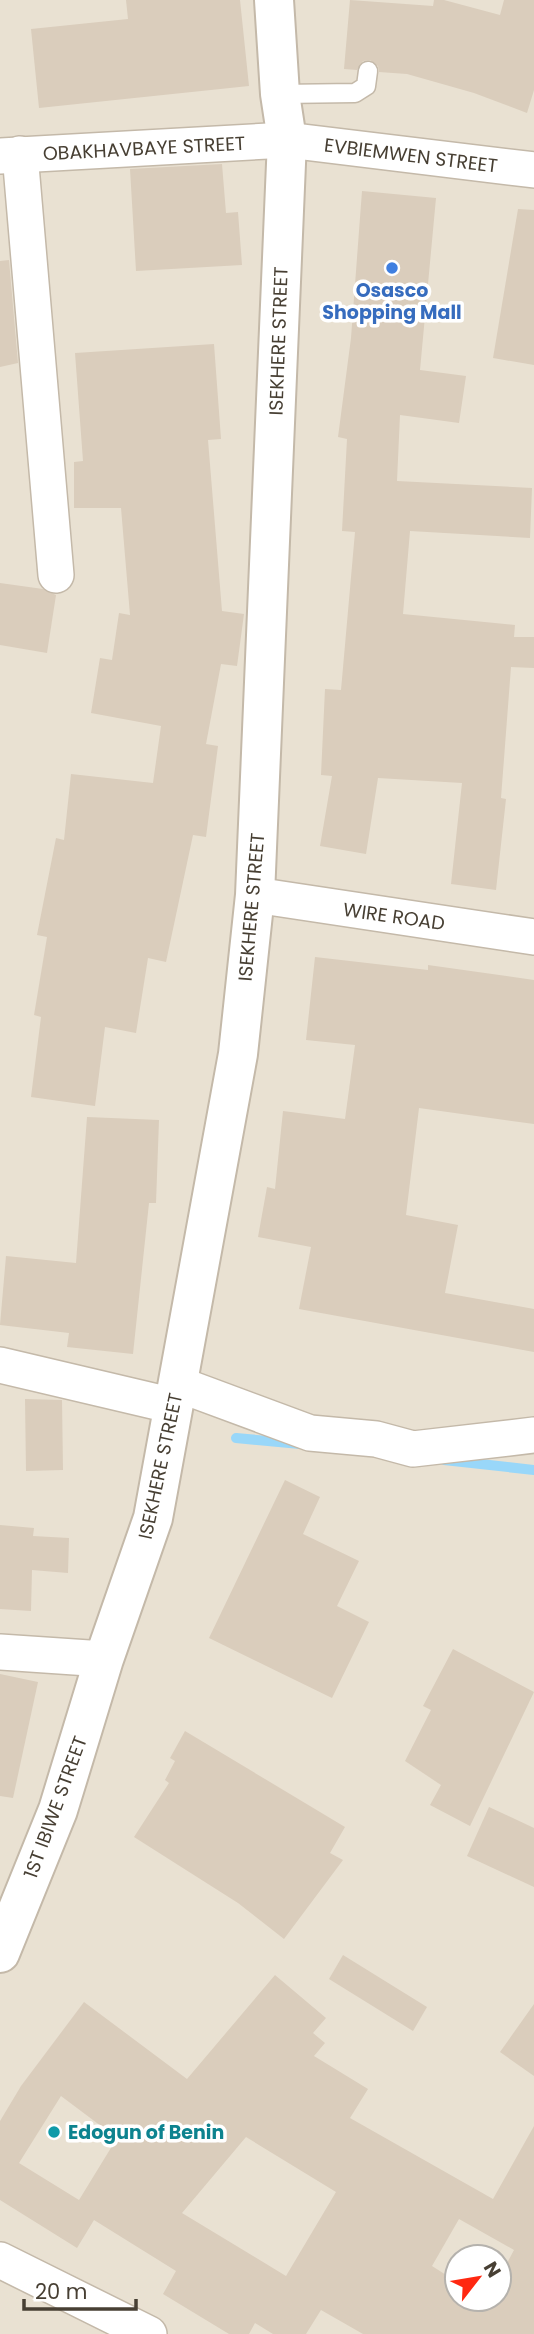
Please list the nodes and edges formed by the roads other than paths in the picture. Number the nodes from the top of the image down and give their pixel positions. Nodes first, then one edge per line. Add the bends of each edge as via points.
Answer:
1 (274, 0) edge
2 (368, 71) dead end
3 (280, 94) junction
4 (287, 140) junction
5 (10, 155) edge
6 (534, 170) edge
7 (56, 575) dead end
8 (254, 895) junction
9 (534, 937) edge
10 (0, 1365) edge
11 (176, 1395) junction
12 (534, 1435) edge
13 (0, 1652) edge
14 (104, 1659) junction
15 (0, 1953) edge
16 (0, 2260) edge
17 (149, 2334) edge

1 - 3 street, ISEKHERE STREET
2 - 3 lane via 366,86 355,93
3 - 4 street, ISEKHERE STREET
4 - 5 street, OBAKHAVBAYE STREET
4 - 6 street, EVBIEMWEN STREET
4 - 8 street, ISEKHERE STREET
5 - 7 street
8 - 9 street, WIRE ROAD
8 - 11 street, ISEKHERE STREET via 237,1054
10 - 11 street
11 - 12 street via 310,1433 376,1439 413,1450
11 - 14 street, ISEKHERE STREET via 153,1518
13 - 14 street
14 - 15 street, 1ST IBIWE STREET via 58,1810
16 - 17 street

